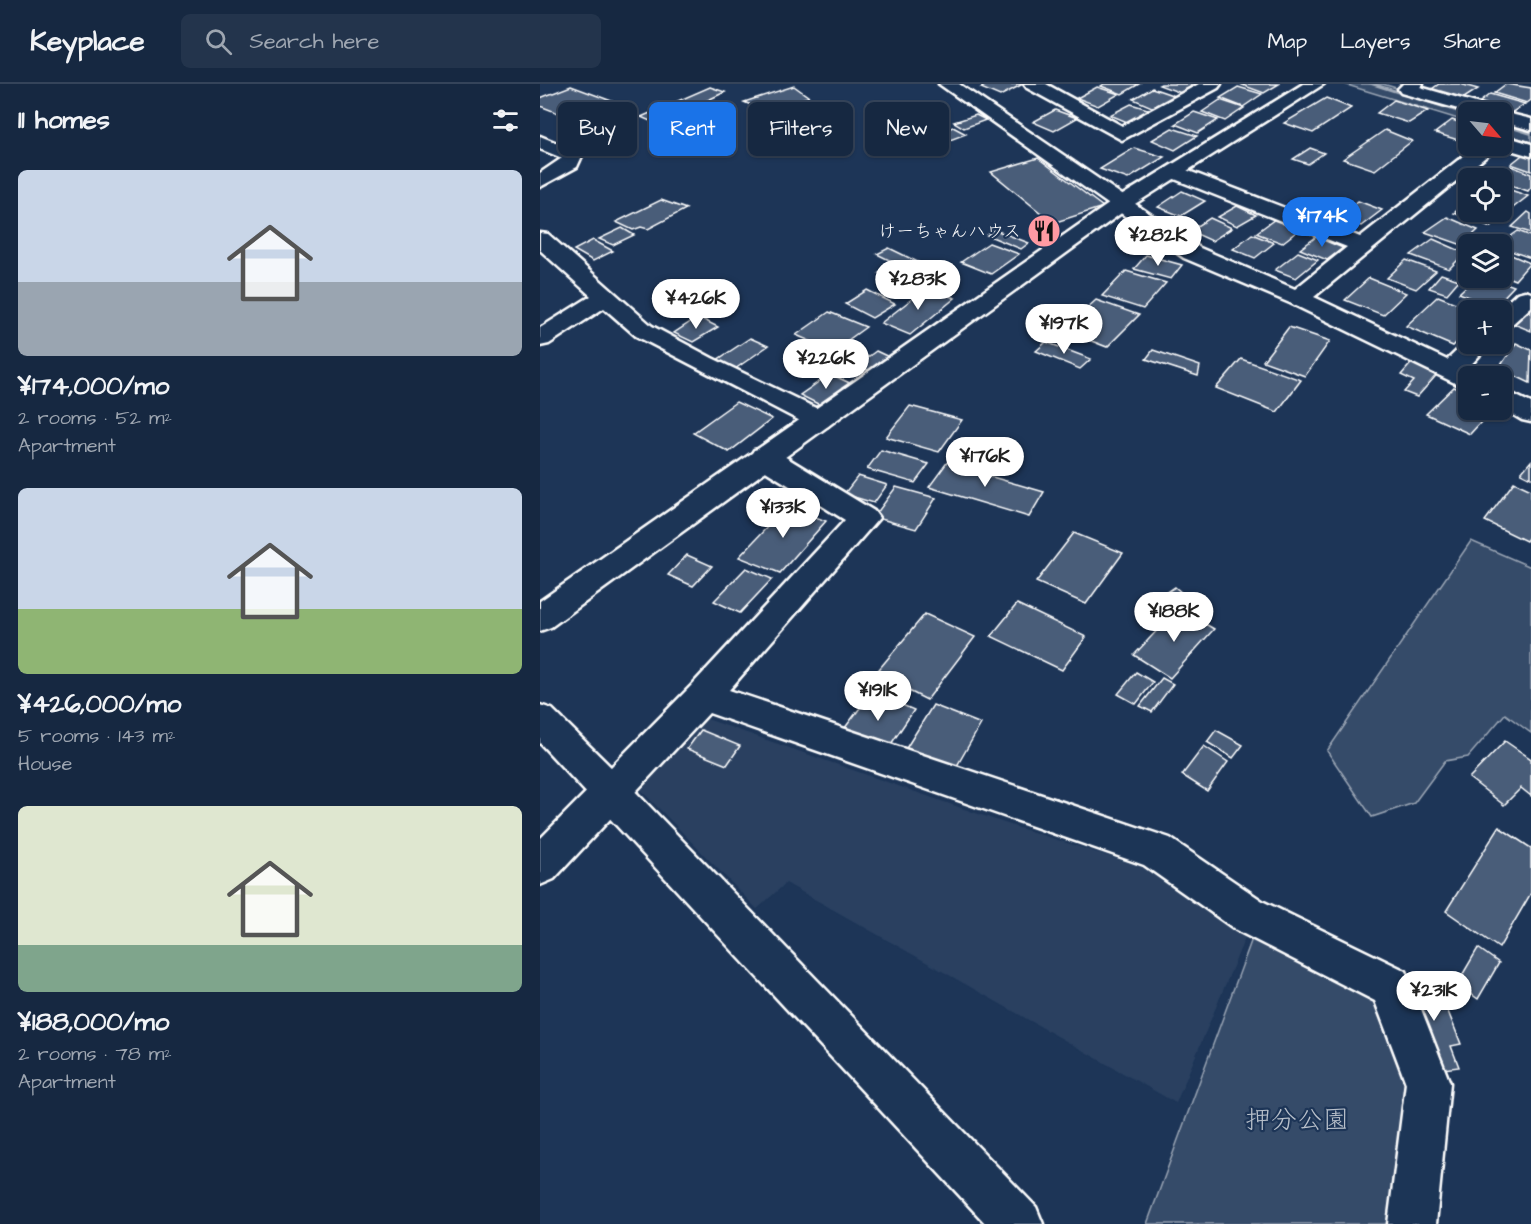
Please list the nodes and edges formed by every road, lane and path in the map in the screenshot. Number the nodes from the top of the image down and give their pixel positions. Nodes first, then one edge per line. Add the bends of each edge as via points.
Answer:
1 (948, 84) edge
2 (1068, 84) edge
3 (1212, 84) edge
4 (1315, 84) edge
5 (1414, 84) edge
6 (1041, 89) edge
7 (1458, 104) edge
8 (540, 142) edge
9 (1512, 144) edge
10 (1531, 150) edge
11 (1475, 156) edge
12 (1174, 172) junction
13 (540, 181) edge
14 (1120, 205) junction
15 (540, 239) edge
16 (1363, 246) junction
17 (607, 296) junction
18 (1529, 296) edge
19 (1298, 298) junction
20 (1512, 312) edge
21 (540, 339) edge
22 (1458, 374) edge
23 (1512, 404) edge
24 (1531, 414) edge
25 (819, 420) junction
26 (764, 457) junction
27 (540, 618) edge
28 (703, 696) junction
29 (540, 720) edge
30 (612, 793) junction
31 (540, 866) edge
32 (1019, 1224) edge
33 (1412, 1224) edge

1 - 14 street
2 - 6 street
3 - 6 street via 1122,134
4 - 12 street
5 - 7 street via 1407,89
8 - 13 street via 572,156 570,163
9 - 10 street
11 - 16 street
12 - 14 street
12 - 16 street
14 - 19 street via 1192,253
14 - 25 street
15 - 17 street
16 - 19 street
17 - 21 street
17 - 25 street via 644,331
18 - 20 street
19 - 22 street
23 - 24 street
25 - 26 street
26 - 27 street
26 - 28 street via 864,518
28 - 30 street
28 - 33 street via 1156,851 1250,916 1391,986 1428,1083
29 - 30 street
30 - 31 street
30 - 32 street

